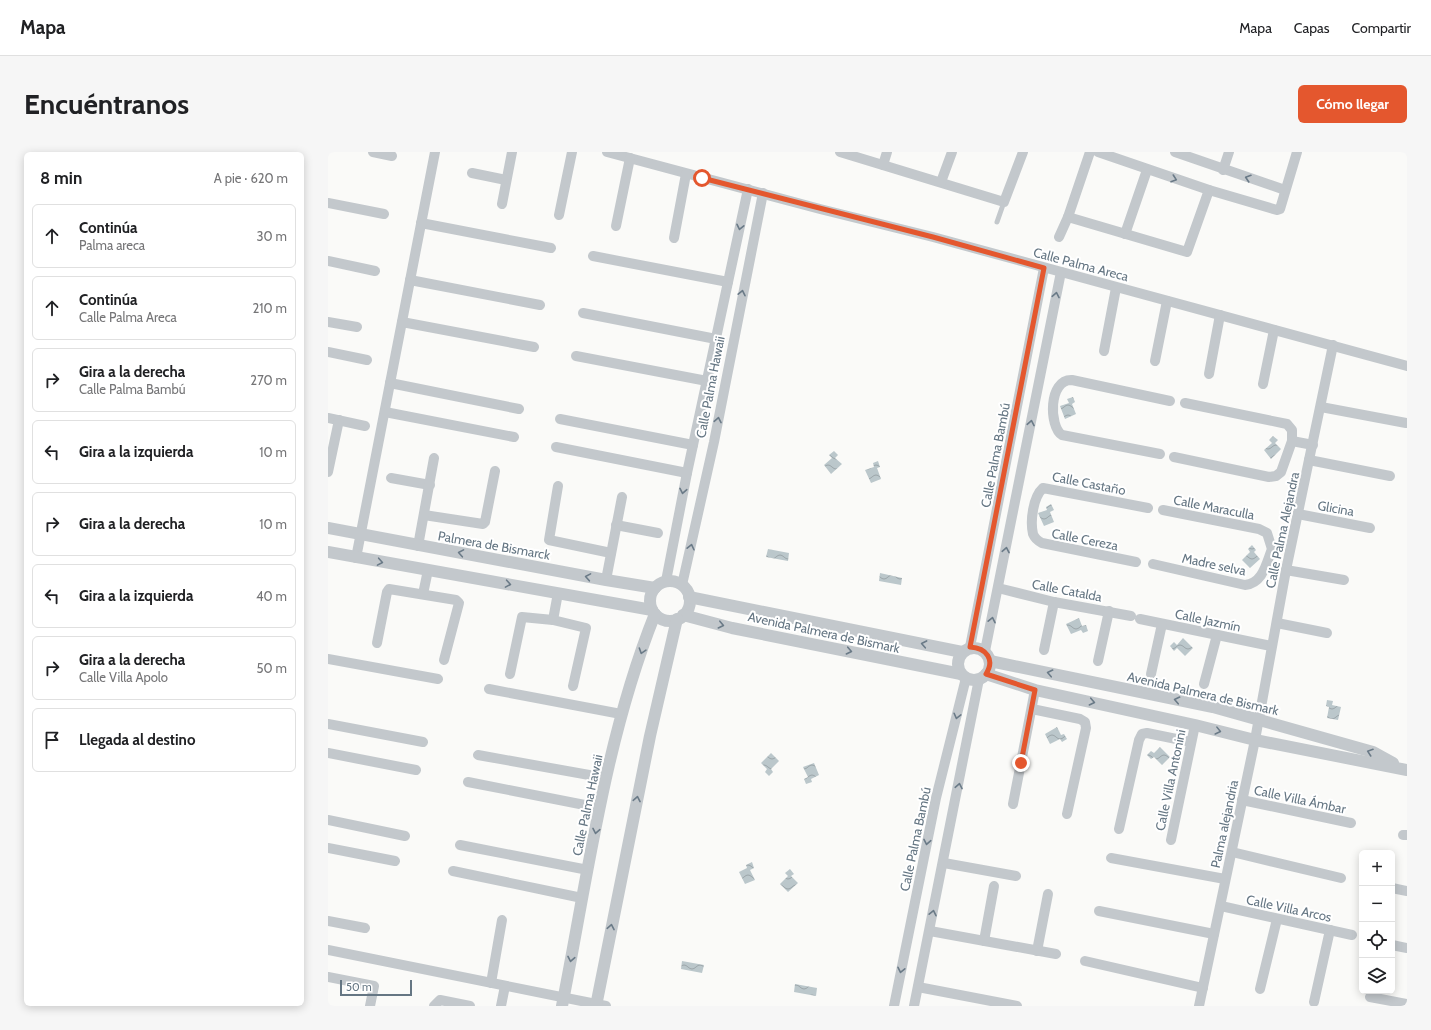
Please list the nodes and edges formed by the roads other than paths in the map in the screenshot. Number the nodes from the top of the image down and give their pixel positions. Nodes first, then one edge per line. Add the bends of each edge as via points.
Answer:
1 (373, 152) edge
2 (435, 152) edge
3 (512, 152) edge
4 (572, 152) edge
5 (607, 152) edge
6 (840, 152) edge
7 (887, 152) edge
8 (952, 152) edge
9 (1023, 152) edge
10 (1090, 152) edge
11 (1098, 152) edge
12 (1175, 152) edge
13 (1229, 152) edge
14 (1297, 152) edge
15 (392, 156) dead end
16 (630, 158) junction
17 (883, 164) junction
18 (1147, 170) junction
19 (1223, 170) junction
20 (472, 174) dead end
21 (686, 174) junction
22 (506, 180) junction
23 (941, 182) junction
24 (748, 189) junction
25 (1209, 190) junction
26 (1285, 190) junction
27 (763, 193) junction
28 (1004, 202) junction
29 (328, 203) edge
30 (502, 204) dead end
31 (384, 214) dead end
32 (559, 215) dead end
33 (1068, 217) junction
34 (997, 222) dead end
35 (421, 223) junction
36 (616, 226) dead end
37 (1125, 234) junction
38 (1059, 237) dead end
39 (674, 238) dead end
40 (551, 248) dead end
41 (593, 256) dead end
42 (328, 261) edge
43 (1044, 268) junction
44 (375, 271) dead end
45 (1061, 272) junction
46 (410, 280) junction
47 (728, 282) junction
48 (1116, 288) junction
49 (1168, 301) junction
50 (540, 305) dead end
51 (584, 313) dead end
52 (1220, 315) junction
53 (328, 322) edge
54 (402, 322) junction
55 (357, 327) dead end
56 (1274, 330) junction
57 (716, 339) junction
58 (1333, 345) junction
59 (534, 347) dead end
60 (1104, 351) dead end
61 (328, 352) edge
62 (576, 356) dead end
63 (367, 360) dead end
64 (1156, 361) dead end
65 (1407, 366) edge
66 (1209, 374) dead end
67 (707, 381) junction
68 (390, 383) junction
69 (1263, 384) dead end
70 (1038, 389) junction
71 (1054, 392) junction
72 (1170, 401) dead end
73 (1185, 403) dead end
74 (1321, 407) junction
75 (519, 409) dead end
76 (384, 412) junction
77 (328, 418) edge
78 (560, 419) dead end
79 (339, 420) junction
80 (1406, 423) edge
81 (365, 426) dead end
82 (514, 437) dead end
83 (1292, 441) junction
84 (693, 445) junction
85 (1312, 445) junction
86 (556, 447) dead end
87 (1160, 454) dead end
88 (1174, 457) dead end
89 (434, 458) dead end
90 (1310, 460) junction
91 (328, 472) edge
92 (495, 472) dead end
93 (687, 473) junction
94 (1390, 476) dead end
95 (391, 478) dead end
96 (430, 485) junction
97 (558, 486) dead end
98 (622, 497) dead end
99 (1015, 500) junction
100 (1033, 504) junction
101 (1148, 508) dead end
102 (1163, 510) dead end
103 (1298, 514) junction
104 (424, 515) junction
105 (616, 525) junction
106 (328, 528) edge
107 (1370, 528) dead end
108 (658, 533) dead end
109 (361, 535) junction
110 (418, 546) junction
111 (1272, 549) junction
112 (328, 552) edge
113 (611, 552) junction
114 (1290, 552) junction
115 (356, 558) junction
116 (1136, 562) dead end
117 (1153, 564) dead end
118 (428, 570) junction
119 (1286, 570) junction
120 (606, 580) junction
121 (1344, 580) dead end
122 (666, 581) junction
123 (682, 585) junction
124 (654, 588) junction
125 (998, 588) junction
126 (558, 593) junction
127 (423, 594) junction
128 (689, 597) junction
129 (1054, 602) junction
130 (1109, 611) junction
131 (653, 612) junction
132 (680, 617) junction
133 (1135, 617) joint
134 (552, 620) junction
135 (1276, 623) junction
136 (1162, 624) junction
137 (1326, 633) dead end
138 (1217, 635) junction
139 (377, 643) dead end
140 (1271, 646) junction
141 (966, 650) junction
142 (1044, 650) dead end
143 (988, 656) junction
144 (328, 659) edge
145 (444, 660) dead end
146 (1098, 661) dead end
147 (510, 674) dead end
148 (1151, 674) dead end
149 (963, 676) junction
150 (983, 677) junction
151 (438, 679) dead end
152 (1204, 684) dead end
153 (573, 686) dead end
154 (489, 689) dead end
155 (1035, 690) junction
156 (1032, 709) junction
157 (621, 714) junction
158 (1258, 720) junction
159 (328, 724) edge
160 (1195, 725) junction
161 (1255, 740) junction
162 (423, 742) dead end
163 (1191, 742) junction
164 (328, 753) edge
165 (478, 755) dead end
166 (1406, 769) edge
167 (416, 770) dead end
168 (606, 778) junction
169 (468, 782) dead end
170 (1242, 800) junction
171 (1013, 804) dead end
172 (600, 808) junction
173 (1067, 814) dead end
174 (328, 820) edge
175 (1351, 823) dead end
176 (1119, 829) dead end
177 (405, 836) dead end
178 (1171, 840) dead end
179 (460, 845) dead end
180 (328, 848) edge
181 (1232, 852) junction
182 (1111, 858) dead end
183 (395, 861) dead end
184 (944, 863) junction
185 (588, 870) junction
186 (453, 872) dead end
187 (1016, 876) dead end
188 (1341, 878) dead end
189 (1225, 879) junction
190 (994, 886) dead end
191 (1395, 889) edge
192 (1407, 891) edge
193 (1048, 894) dead end
194 (582, 898) junction
195 (1221, 906) junction
196 (1099, 911) dead end
197 (1278, 919) junction
198 (502, 920) dead end
199 (328, 921) edge
200 (365, 928) dead end
201 (1330, 930) junction
202 (930, 931) junction
203 (1214, 934) junction
204 (1352, 935) dead end
205 (984, 941) junction
206 (1395, 946) edge
207 (1407, 948) edge
208 (328, 950) edge
209 (1037, 951) junction
210 (1056, 954) dead end
211 (1085, 961) dead end
212 (328, 977) edge
213 (491, 983) junction
214 (505, 986) junction
215 (918, 987) junction
216 (1203, 988) junction
217 (1260, 989) dead end
218 (1370, 997) dead end
219 (563, 1002) edge
220 (972, 1002) edge
221 (1314, 1002) dead end
222 (1407, 1004) edge
223 (599, 1005) edge
224 (370, 1006) edge
225 (434, 1006) edge
226 (470, 1006) edge
227 (501, 1006) edge
228 (894, 1006) edge
229 (914, 1006) edge
230 (1017, 1006) edge
231 (1199, 1006) edge

1 - 15 street
2 - 35 street
3 - 22 street
4 - 32 street
5 - 16 street, Calle Palma Areca
6 - 17 street
7 - 17 street
8 - 23 street
9 - 28 street
10 - 33 street
11 - 18 street
12 - 19 street
13 - 19 street
14 - 26 street
16 - 21 street, Calle Palma Areca
16 - 36 street
17 - 23 street
18 -> 25 street
18 - 37 street
26 -> 19 street
20 - 22 street
21 - 24 street, Calle Palma Areca
21 - 39 street
22 - 30 street
23 - 28 street
24 - 27 street, Calle Palma Areca
24 -> 47 street, Calle Palma Hawaii
25 - 26 street via 1278,210
25 - 37 street via 1187,252
27 - 43 street, Calle Palma Areca
123 -> 27 street, Calle Palma Hawaii via 714,442
28 - 34 lane
29 - 31 street
33 - 37 street
33 - 38 street
35 - 40 street
35 - 46 street
41 - 47 street
42 - 44 street
43 - 45 street, Calle Palma Areca
43 - 141 street, Calle Palma Bambú
45 - 48 street, Calle Palma Areca
70 -> 45 street
46 - 50 street
46 - 54 street
47 - 57 street, Calle Palma Hawaii
48 - 49 street, Calle Palma Areca
48 - 60 street
49 - 52 street, Calle Palma Areca
49 - 64 street
51 - 57 street
52 - 56 street, Calle Palma Areca
52 - 66 street
53 - 55 street
54 - 59 street
54 - 68 street
56 - 58 street, Calle Palma Areca
56 - 69 street
57 - 67 street, Calle Palma Hawaii
58 - 65 street, Calle Palma Areca
58 - 74 street, Calle Palma Alejandra
61 - 63 street
62 - 67 street
67 - 84 street, Calle Palma Hawaii
68 - 75 street
68 - 76 street
70 - 71 street
99 -> 70 street
71 - 72 street via 1061,382 1072,380
71 - 87 street via 1054,426 1062,435
73 - 83 street via 1287,424 1292,430
74 - 80 street
74 - 85 street, Calle Palma Alejandra
76 - 82 street
76 - 109 street
77 - 79 street
78 - 84 street
79 - 81 street
79 - 91 street
83 - 85 street
83 - 88 street via 1281,472 1269,477
84 - 93 street, Calle Palma Hawaii
85 - 90 street, Calle Palma Alejandra
86 - 93 street
89 - 96 street
90 - 94 street
90 - 103 street, Calle Palma Alejandra
92 - 104 street via 483,524
93 -> 122 street, Calle Palma Hawaii
95 - 96 street
96 - 104 street
97 - 113 street via 549,540
98 - 105 street
99 - 100 street
125 -> 99 street
100 - 101 street, Calle Castaño via 1043,488
100 - 116 street, Calle Cereza via 1033,534 1042,543
102 - 111 street, Calle Maraculla via 1259,530 1267,533
103 - 107 street, Glicina
103 - 114 street, Calle Palma Alejandra
104 - 110 street
105 - 108 street
105 - 113 street
106 - 109 street, Palmera de Bismarck
109 - 110 street, Palmera de Bismarck
109 - 115 street
120 -> 110 street, Palmera de Bismarck
111 - 114 street
111 - 117 street, Madre selva via 1259,580 1246,585
112 - 115 street
113 - 120 street
114 - 119 street, Calle Palma Alejandra
115 -> 118 street
118 -> 126 street
118 - 127 street
119 - 121 street
119 - 135 street, Calle Palma Alejandra
120 - 124 street, Palmera de Bismarck
122 - 123 street
122 - 124 street
123 - 128 street
124 - 131 street via 650,602
125 - 129 street, Calle Catalda
143 -> 125 street
126 - 131 street
126 - 134 street
127 - 139 street via 389,589
127 - 145 street via 456,600 459,603
128 - 132 street via 690,604
141 -> 128 street, Avenida Palmera de Bismark
129 - 130 street, Calle Catalda
129 - 142 street
130 - 133 street, Calle Catalda
130 - 146 street
131 - 132 street via 665,620
131 -> 157 street, Calle Palma Hawaii
132 -> 149 street, Avenida Palmera de Bismark
223 -> 132 street via 650,736
133 - 136 street, Calle Jazmín
134 - 147 street via 522,617
134 - 153 street via 586,628
135 - 137 street
135 - 140 street, Calle Palma Alejandra
136 - 138 street, Calle Jazmín
136 - 148 street
138 - 140 street, Calle Jazmín
138 - 152 street
140 - 158 street, Calle Palma Alejandra
141 - 143 street via 978,647
141 - 149 street via 957,662
143 - 150 street via 990,668
158 -> 143 street, Avenida Palmera de Bismark via 1213,707
144 - 151 street
149 - 150 street via 972,680
149 -> 228 street, Calle Palma Bambú
150 - 155 street, Avenida Palmera de Bismark
184 -> 150 street
154 - 157 street
155 - 156 street
155 -> 160 street, Avenida Palmera de Bismark
156 - 171 street
156 - 173 street via 1085,722 1086,728
157 - 168 street, Calle Palma Hawaii
158 - 161 street, Palma alejandria
166 -> 158 street, Avenida Palmera de Bismark via 1373,752
159 - 162 street
160 -> 161 street, Avenida Palmera de Bismark
160 - 163 street, Calle Villa Antonini
161 - 166 street, Avenida Palmera de Bismark
161 - 170 street, Palma alejandria
163 - 176 street via 1142,734
163 - 178 street, Calle Villa Antonini
164 - 167 street
165 - 168 street
168 - 172 street, Calle Palma Hawaii
169 - 172 street
170 - 175 street, Calle Villa Ámbar
170 - 181 street, Palma alejandria
172 -> 185 street, Calle Palma Hawaii
174 - 177 street
179 - 185 street
180 - 183 street
181 - 188 street
181 - 189 street, Palma alejandria
182 - 189 street
184 - 187 street
202 -> 184 street
185 - 194 street, Calle Palma Hawaii
186 - 194 street
189 - 195 street, Palma alejandria
190 - 205 street
191 - 192 street
193 - 209 street
194 -> 219 street, Calle Palma Hawaii
195 - 197 street, Calle Villa Arcos
195 - 203 street, Palma alejandria
196 - 203 street
197 - 201 street, Calle Villa Arcos
197 - 217 street
198 - 213 street
199 - 200 street
201 - 204 street, Calle Villa Arcos
201 - 221 street
202 - 205 street
202 - 215 street
203 - 216 street
205 - 209 street
206 - 207 street
208 - 213 street
209 - 210 street
211 - 216 street
212 - 224 street via 374,986
213 - 214 street
214 - 219 street
214 - 227 street
215 - 220 street
215 - 229 street
216 - 231 street
218 - 222 street
219 - 223 street
220 - 230 street
225 - 226 street via 440,1000

